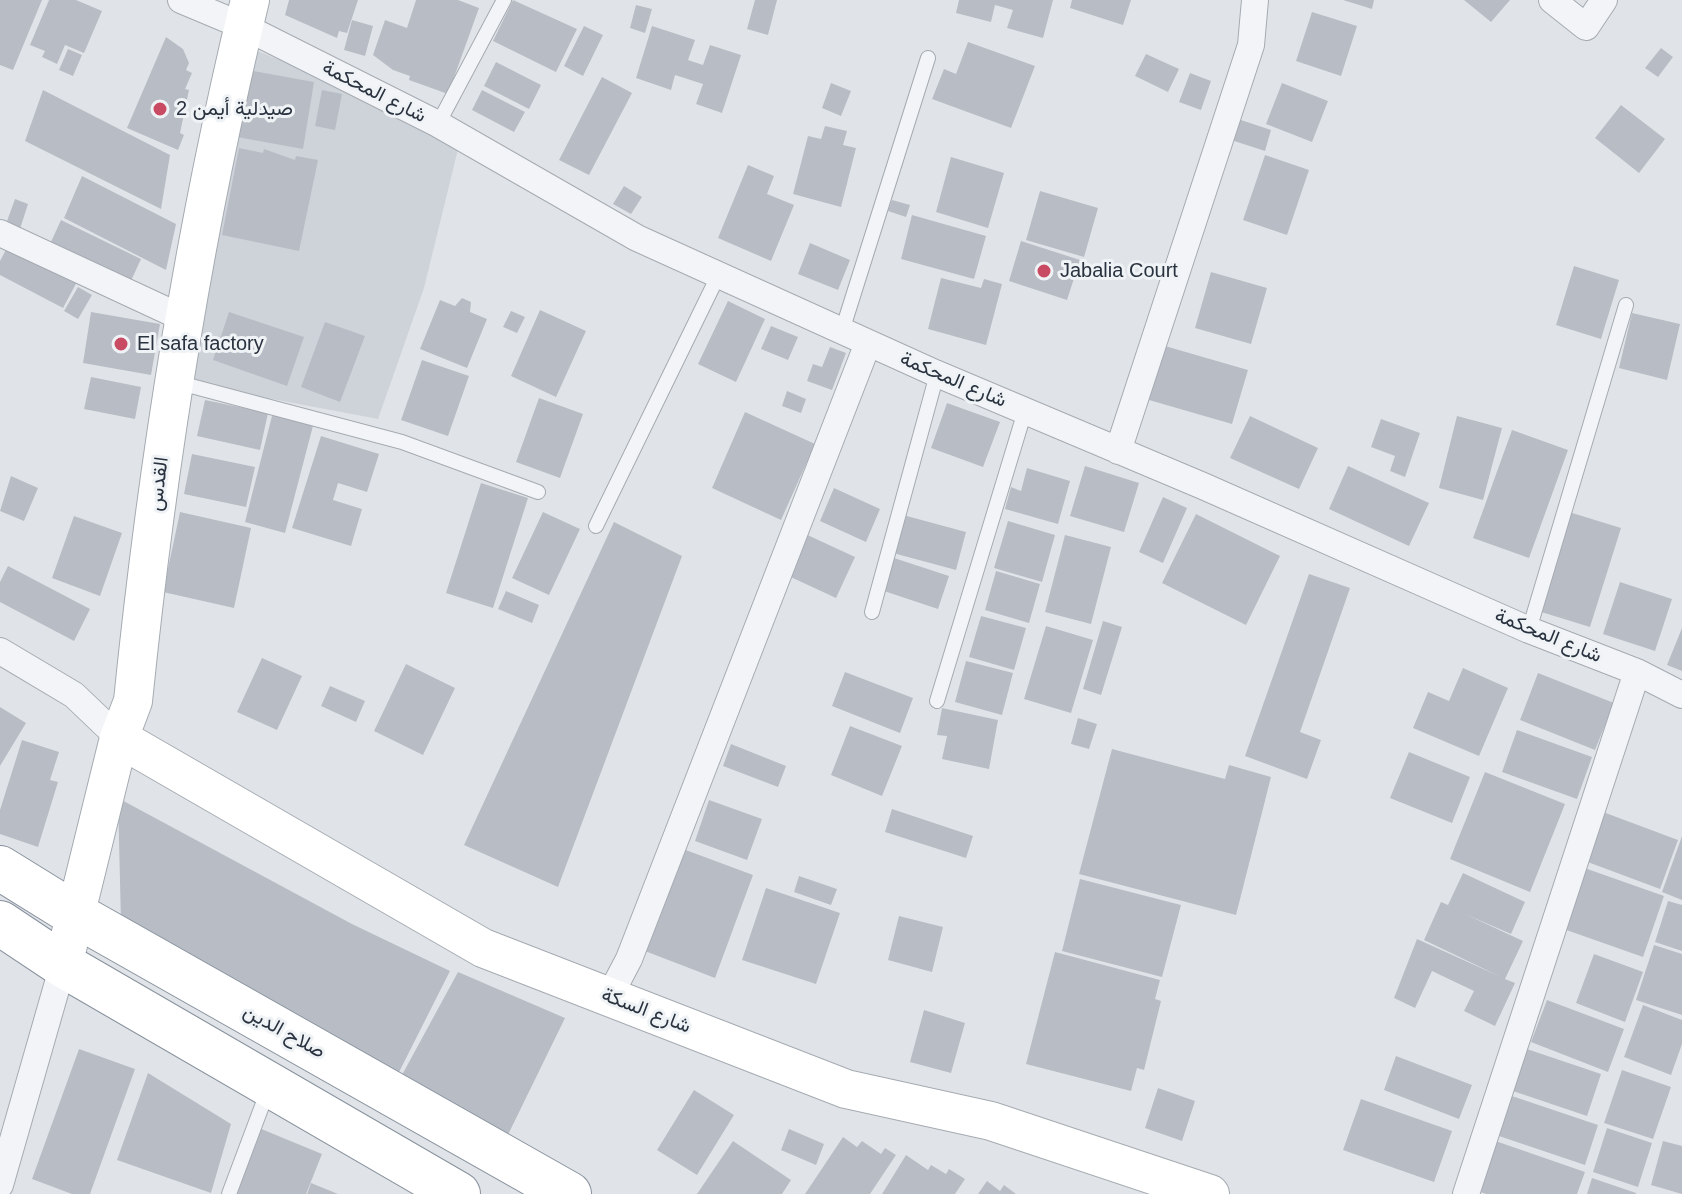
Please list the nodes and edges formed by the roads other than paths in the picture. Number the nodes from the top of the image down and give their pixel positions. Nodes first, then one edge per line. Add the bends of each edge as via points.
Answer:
1 (181, 0) edge
2 (504, 0) edge
3 (1255, 0) edge
4 (1552, 0) edge
5 (1604, 0) edge
6 (247, 13) edge
7 (928, 58) dead end
8 (438, 124) junction
9 (0, 233) edge
10 (718, 276) junction
11 (1626, 305) dead end
12 (185, 319) junction
13 (842, 331) junction
14 (868, 343) junction
15 (937, 374) junction
16 (172, 381) junction
17 (1025, 411) junction
18 (1118, 451) junction
19 (538, 492) dead end
20 (596, 526) dead end
21 (872, 612) dead end
22 (1529, 630) junction
23 (0, 651) edge
24 (1637, 672) junction
25 (1682, 695) edge
26 (937, 701) dead end
27 (119, 738) junction
28 (0, 868) edge
29 (76, 915) junction
30 (0, 923) edge
31 (63, 965) junction
32 (609, 997) junction
33 (270, 1086) junction
34 (0, 1185) edge
35 (229, 1194) edge
36 (458, 1194) edge
37 (569, 1194) edge
38 (1210, 1194) edge
39 (1466, 1194) edge

1 - 6 street, شارع المحكمة
2 - 8 lane
3 - 18 street via 1251,45
4 - 5 street via 1586,27
6 - 8 street, شارع المحكمة
6 - 12 street, القدس via 203,205
7 - 13 lane
8 - 10 street, شارع المحكمة via 637,238
9 - 12 street
10 - 13 street, شارع المحكمة
10 - 20 lane
11 - 22 lane
12 - 16 street, القدس
13 - 14 street, شارع المحكمة
14 - 15 street, شارع المحكمة
14 - 32 street via 629,959
15 - 17 street, شارع المحكمة
15 - 21 lane
16 - 19 lane via 402,442
16 - 27 street, القدس via 133,701
17 - 18 street, شارع المحكمة
17 - 26 lane
18 - 22 street, شارع المحكمة
22 - 24 street, شارع المحكمة
23 - 27 street via 74,695
24 - 25 street, شارع المحكمة
24 - 39 street
27 - 29 street, القدس
27 - 32 street, شارع السكة via 483,948
28 - 29 highway, صلاح الدين
29 - 31 street, القدس
29 - 37 highway, صلاح الدين
30 - 31 highway
31 - 33 highway
31 - 34 street
32 - 38 street, شارع السكة via 846,1089 991,1121
33 - 35 lane
33 - 36 highway

